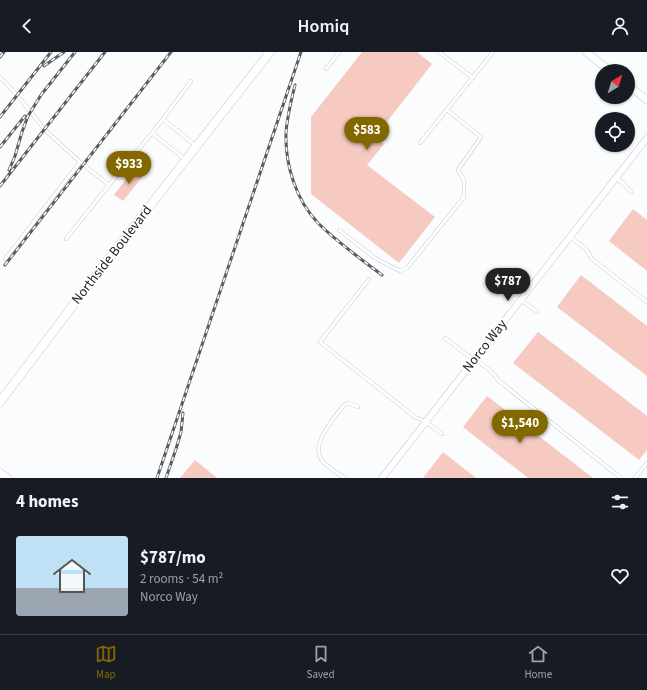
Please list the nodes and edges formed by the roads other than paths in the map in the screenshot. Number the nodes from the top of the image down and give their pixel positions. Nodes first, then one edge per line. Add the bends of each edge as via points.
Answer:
1 (270, 52) edge
2 (339, 52) edge
3 (439, 52) edge
4 (494, 52) edge
5 (586, 52) edge
6 (601, 64) edge
7 (326, 69) dead end
8 (0, 77) edge
9 (473, 78) junction
10 (191, 81) dead end
11 (635, 91) edge
12 (647, 100) edge
13 (447, 110) junction
14 (163, 120) junction
15 (152, 132) junction
16 (647, 138) edge
17 (420, 143) dead end
18 (196, 146) junction
19 (186, 160) junction
20 (80, 162) junction
21 (616, 178) junction
22 (109, 185) junction
23 (631, 192) dead end
24 (339, 230) dead end
25 (570, 237) junction
26 (66, 240) dead end
27 (5, 259) dead end
28 (369, 279) dead end
29 (521, 300) junction
30 (647, 302) edge
31 (537, 312) dead end
32 (445, 338) dead end
33 (475, 359) junction
34 (0, 402) edge
35 (358, 407) dead end
36 (426, 422) junction
37 (442, 434) dead end
38 (647, 463) edge
39 (0, 473) edge
40 (7, 478) edge
41 (345, 478) edge
42 (382, 478) edge
43 (621, 478) edge
44 (635, 478) edge

1 - 18 main road, Northside Boulevard
2 - 7 lane
3 - 9 lane
4 - 9 lane
5 - 6 street
8 - 20 lane via 44,130
9 - 13 lane
10 - 14 lane
11 - 12 street
13 - 17 lane
13 - 24 lane via 481,137 458,170 464,180 464,197 407,268 400,271 375,258
14 - 15 lane
14 - 18 lane
15 - 19 lane
15 - 22 lane
16 - 21 street, Norco Way
18 - 19 main road, Northside Boulevard
19 - 34 main road, Northside Boulevard
20 - 22 lane
20 - 27 lane
21 - 23 lane
21 - 25 street, Norco Way
22 - 26 lane
25 - 29 street, Norco Way
25 - 30 lane via 586,249 592,259
28 - 36 lane via 320,342 415,417
29 - 31 lane
29 - 33 street, Norco Way
32 - 33 lane
33 - 36 street, Norco Way
33 - 43 lane
35 - 41 lane via 348,403 344,405 324,431 318,450 321,460
36 - 37 lane
36 - 42 street, Norco Way
38 - 44 lane
39 - 40 main road

